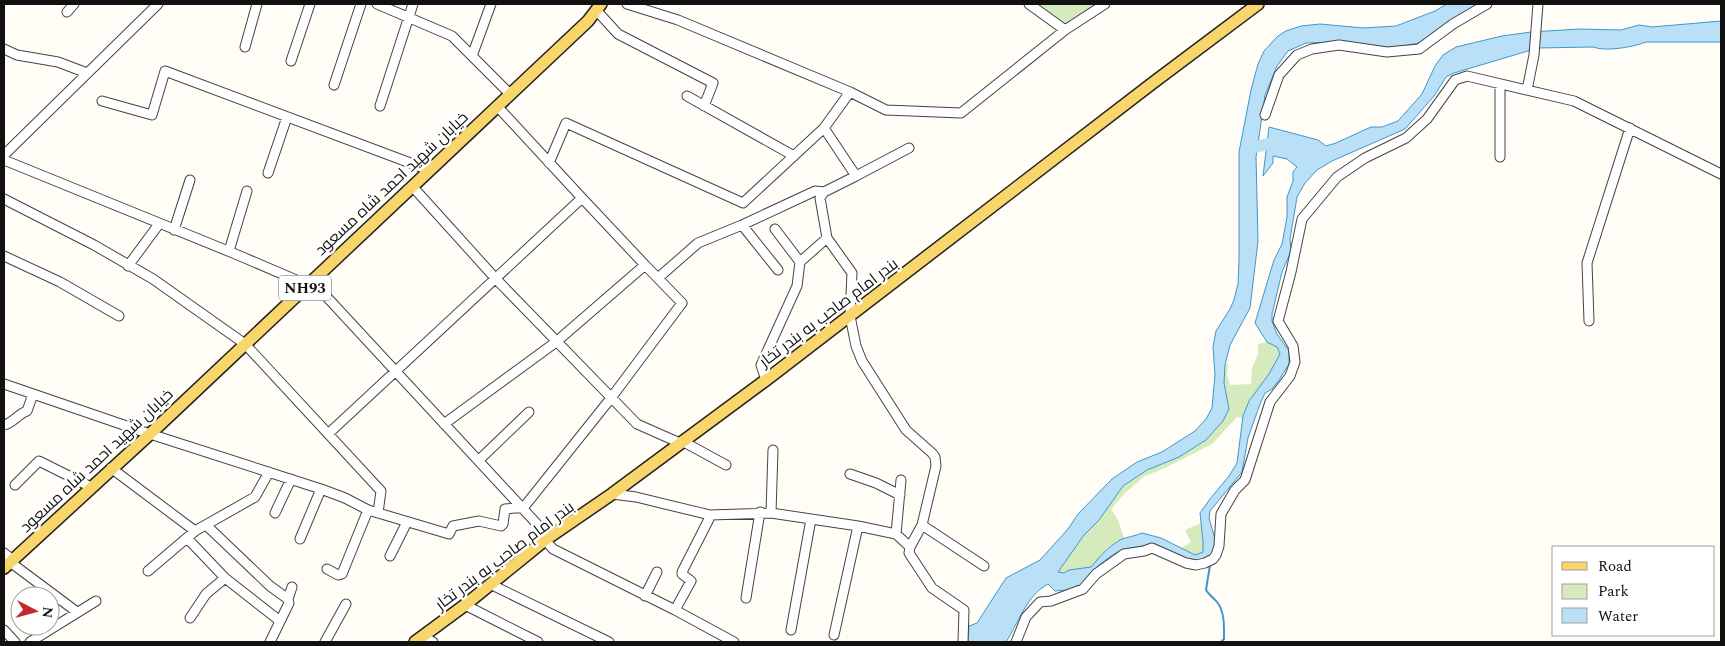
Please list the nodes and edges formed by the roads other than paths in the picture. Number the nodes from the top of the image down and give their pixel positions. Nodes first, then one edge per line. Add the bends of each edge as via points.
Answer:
1 (74, 4) edge
2 (158, 4) edge
3 (257, 4) edge
4 (310, 4) edge
5 (361, 4) edge
6 (377, 4) edge
7 (413, 4) edge
8 (491, 4) edge
9 (628, 4) edge
10 (1030, 4) edge
11 (1105, 4) edge
12 (1258, 4) edge
13 (1487, 4) edge
14 (1538, 4) edge
15 (599, 7) edge
16 (67, 12) dead end
17 (409, 17) junction
18 (1065, 30) junction
19 (244, 47) dead end
20 (4, 48) edge
21 (472, 56) junction
22 (292, 61) dead end
23 (87, 73) junction
24 (1500, 84) junction
25 (334, 85) dead end
26 (1527, 90) junction
27 (850, 92) junction
28 (510, 94) junction
29 (687, 96) dead end
30 (102, 101) dead end
31 (380, 106) dead end
32 (497, 106) junction
33 (704, 106) junction
34 (1265, 115) dead end
35 (287, 117) junction
36 (824, 128) junction
37 (1630, 128) junction
38 (910, 148) dead end
39 (4, 154) edge
40 (794, 156) junction
41 (1500, 157) dead end
42 (4, 160) edge
43 (549, 163) junction
44 (429, 170) junction
45 (268, 173) dead end
46 (1721, 174) edge
47 (856, 176) junction
48 (190, 180) dead end
49 (412, 186) junction
50 (248, 191) dead end
51 (824, 192) junction
52 (582, 198) junction
53 (4, 199) edge
54 (159, 224) junction
55 (742, 225) junction
56 (775, 229) dead end
57 (174, 230) junction
58 (827, 238) junction
59 (229, 251) junction
60 (4, 256) edge
61 (800, 262) junction
62 (645, 265) junction
63 (128, 266) junction
64 (778, 270) dead end
65 (658, 278) junction
66 (496, 279) junction
67 (310, 283) junction
68 (119, 316) dead end
69 (850, 316) junction
70 (1589, 321) dead end
71 (556, 342) junction
72 (245, 344) junction
73 (397, 371) junction
74 (766, 380) junction
75 (4, 384) edge
76 (33, 394) junction
77 (611, 398) junction
78 (529, 412) dead end
79 (444, 424) junction
80 (4, 425) edge
81 (150, 434) junction
82 (328, 434) junction
83 (681, 442) junction
84 (773, 450) dead end
85 (480, 460) junction
86 (726, 465) dead end
87 (111, 468) junction
88 (268, 472) junction
89 (850, 474) dead end
90 (290, 479) junction
91 (901, 480) dead end
92 (15, 485) dead end
93 (91, 487) junction
94 (321, 489) junction
95 (612, 494) junction
96 (900, 495) junction
97 (524, 507) junction
98 (368, 510) junction
99 (760, 512) junction
100 (275, 513) dead end
101 (378, 513) junction
102 (771, 513) junction
103 (710, 515) junction
104 (812, 519) junction
105 (406, 522) junction
106 (206, 525) junction
107 (922, 525) junction
108 (858, 526) junction
109 (195, 531) junction
110 (896, 534) junction
111 (187, 538) junction
112 (547, 538) junction
113 (300, 539) dead end
114 (910, 547) junction
115 (390, 556) dead end
116 (8, 561) edge
117 (984, 566) dead end
118 (327, 569) dead end
119 (148, 571) dead end
120 (657, 572) dead end
121 (225, 578) junction
122 (490, 584) junction
123 (292, 587) dead end
124 (645, 596) junction
125 (746, 598) dead end
126 (288, 599) junction
127 (96, 601) dead end
128 (346, 604) dead end
129 (465, 605) junction
130 (675, 610) junction
131 (77, 612) junction
132 (190, 618) dead end
133 (280, 620) junction
134 (4, 630) edge
135 (791, 630) dead end
136 (834, 635) dead end
137 (424, 640) edge
138 (15, 642) edge
139 (30, 642) edge
140 (270, 642) edge
141 (325, 642) edge
142 (538, 642) edge
143 (609, 642) edge
144 (734, 642) edge
145 (962, 642) edge
146 (1016, 642) edge

1 - 16 street
2 - 23 street
3 - 19 street
4 - 22 street
5 - 25 street
6 - 17 street
7 - 17 street
8 - 21 street
9 - 27 street via 678,20
10 - 18 street
11 - 18 street
12 - 69 main road, بندر امام صاحب به بندر تخار
13 - 34 street via 1418,49 1387,52 1339,45 1297,54 1278,75
14 - 26 street via 1534,55
15 - 28 main road, خیابان شهید احمد شاه مسعود / NH93
15 - 33 street via 618,34 713,84
17 - 21 street via 452,36
17 - 31 street
18 - 27 street via 961,113 886,110
20 - 23 street via 17,55 58,62
21 - 28 street
23 - 39 street
24 - 26 street
24 - 41 street
24 - 146 street via 1467,76 1455,80 1427,119 1406,138 1365,158 1337,177 1302,220 1278,321 1293,346 1295,362 1290,376 1270,402 1245,480 1220,514 1219,546 1209,561 1196,565 1186,563 1152,548 1124,554 1096,574 1083,589 1040,602 1026,617
26 - 37 street via 1574,101
27 - 36 street
28 - 32 main road, خیابان شهید احمد شاه مسعود / NH93
29 - 33 street
30 - 35 street via 152,115 165,71
32 - 43 street
32 - 44 main road, خیابان شهید احمد شاه مسعود / NH93
33 - 40 street
35 - 44 street
35 - 45 street
36 - 40 street
36 - 47 street
37 - 46 street
37 - 70 street via 1587,263
38 - 47 street
40 - 43 street via 743,203 566,123
42 - 54 street
43 - 52 street
44 - 49 main road, خیابان شهید احمد شاه مسعود / NH93
47 - 51 street
48 - 57 street
49 - 66 street
49 - 67 main road, خیابان شهید احمد شاه مسعود / NH93
50 - 59 street
51 - 55 street via 815,191
51 - 58 street via 820,198
52 - 62 street
52 - 66 street
53 - 63 street
54 - 57 street
54 - 63 street
55 - 64 street
55 - 65 street via 698,243
56 - 61 street
57 - 59 street
58 - 61 street
58 - 69 street via 852,273
59 - 67 street
60 - 68 street via 60,282
61 - 74 street via 797,286 761,365
62 - 65 street
62 - 71 street
63 - 72 street via 153,279
65 - 77 street via 682,303
66 - 71 street
66 - 73 street
67 - 72 main road, خیابان شهید احمد شاه مسعود / NH93
67 - 73 street
69 - 74 main road, بندر امام صاحب به بندر تخار
69 - 107 street via 862,360 906,430 935,457 936,466
71 - 77 street
71 - 79 street
72 - 81 main road, خیابان شهید احمد شاه مسعود / NH93
72 - 82 street
73 - 79 street
73 - 82 street
74 - 83 main road, بندر امام صاحب به بندر تخار
75 - 76 street
76 - 80 street via 27,411
76 - 81 street
77 - 83 street via 636,424
77 - 97 street
78 - 85 street
79 - 85 street
81 - 87 main road, خیابان شهید احمد شاه مسعود / NH93
81 - 88 street
82 - 101 street via 381,491
83 - 86 street
83 - 95 main road, بندر امام صاحب به بندر تخار
84 - 102 street
85 - 97 street
87 - 93 main road, خیابان شهید احمد شاه مسعود / NH93
87 - 109 street
88 - 90 street
88 - 106 street via 255,497
89 - 96 street
90 - 94 street
90 - 100 street
91 - 96 street
92 - 93 street via 39,461
93 - 116 main road, خیابان شهید احمد شاه مسعود / NH93
94 - 98 street
94 - 113 street
95 - 103 street
95 - 112 main road, بندر امام صاحب به بندر تخار
96 - 110 street
97 - 105 street via 505,509 500,526 479,521 453,526 449,534
97 - 112 street
98 - 101 street
98 - 118 street via 342,574
99 - 102 street
99 - 103 street
99 - 125 street
101 - 105 street
102 - 104 street
103 - 130 street via 682,572 690,581
104 - 108 street
104 - 135 street
105 - 115 street
106 - 109 street
106 - 126 street
107 - 114 street
107 - 117 street
108 - 110 street
108 - 136 street
109 - 111 street
110 - 114 street
111 - 119 street
111 - 121 street
112 - 122 main road, بندر امام صاحب به بندر تخار
112 - 124 street via 553,549
114 - 145 street via 909,552 932,588 964,610
116 - 131 street
120 - 124 street
121 - 132 street via 206,594
121 - 133 street
122 - 129 main road, بندر امام صاحب به بندر تخار
122 - 143 street
123 - 126 street
124 - 130 street
126 - 133 street
127 - 131 street
128 - 141 street
129 - 137 main road, بندر امام صاحب به بندر تخار
129 - 142 street
130 - 144 street
131 - 139 street
133 - 140 street
134 - 138 street

